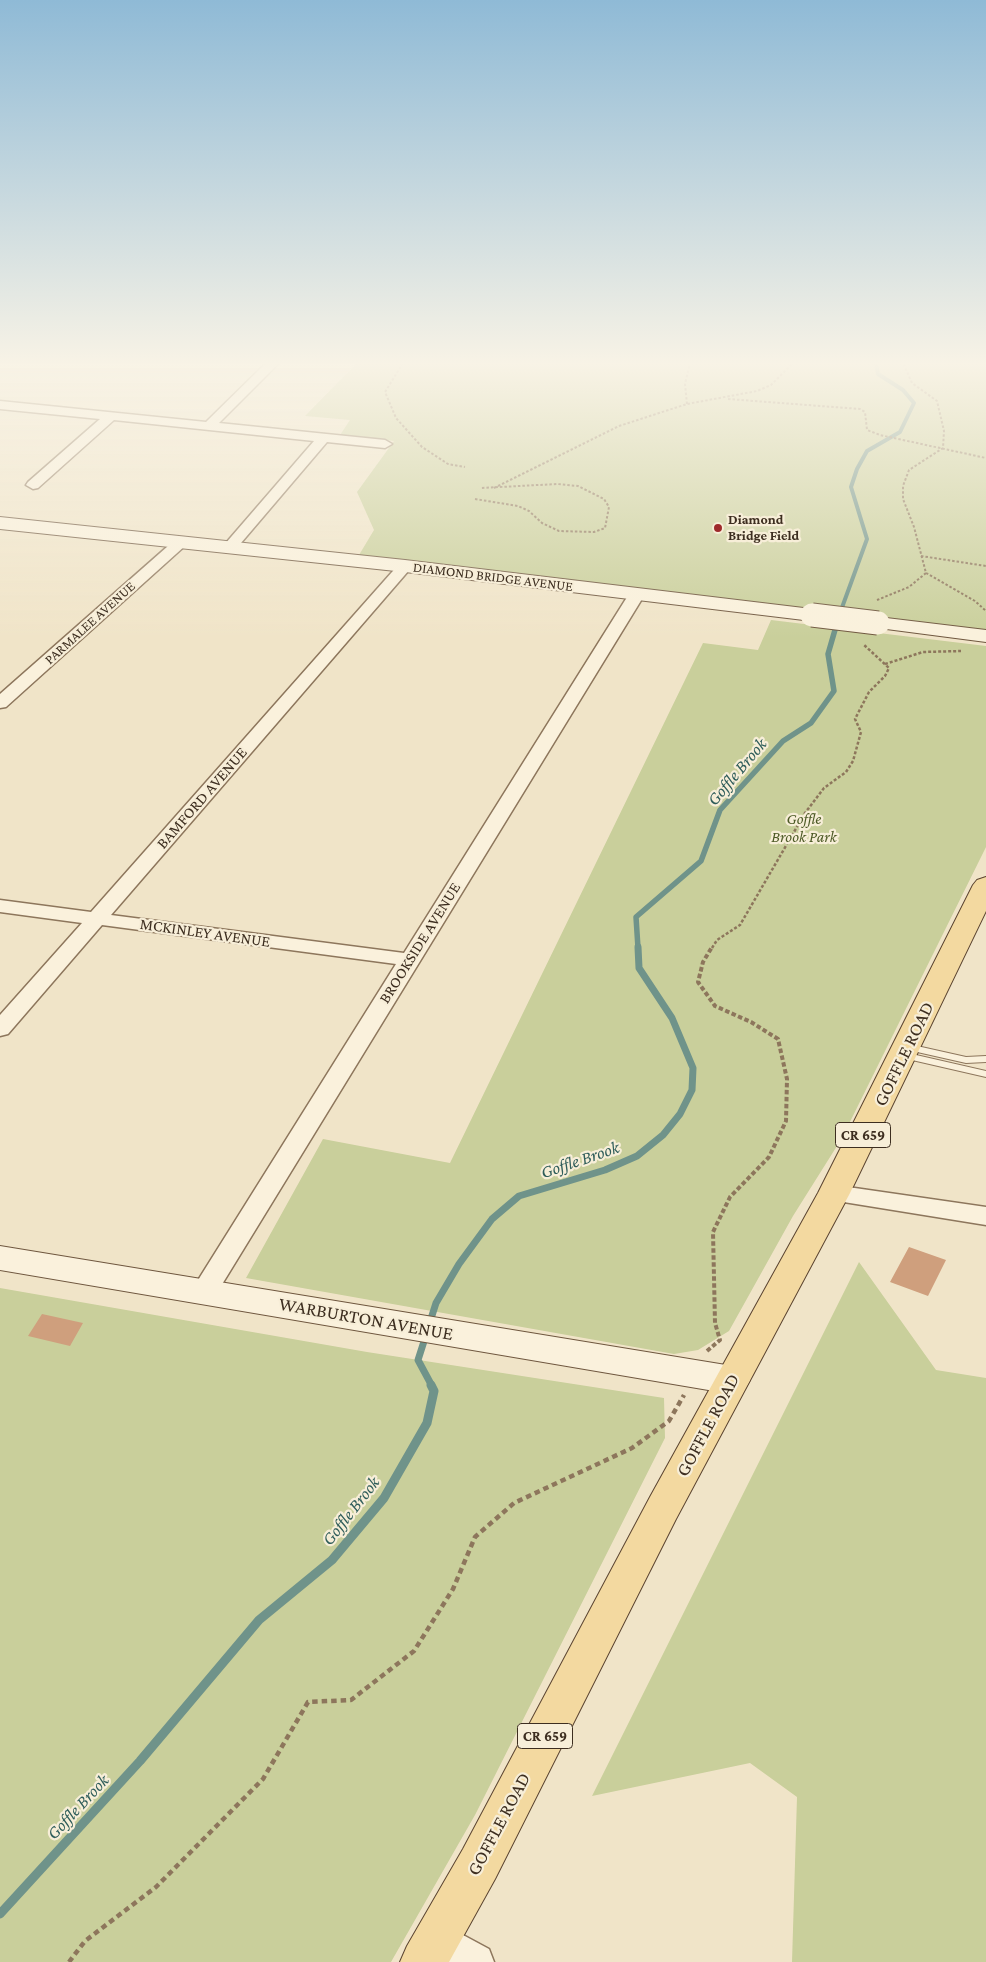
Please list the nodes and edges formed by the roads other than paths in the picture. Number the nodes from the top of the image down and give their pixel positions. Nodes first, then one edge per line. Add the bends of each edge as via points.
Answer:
1 (67, 455) edge
2 (310, 455) edge
3 (33, 485) dead end
4 (0, 523) edge
5 (181, 542) junction
6 (230, 547) junction
7 (405, 566) junction
8 (637, 594) junction
9 (986, 636) edge
10 (0, 703) edge
11 (986, 885) edge
12 (0, 906) edge
13 (96, 919) junction
14 (410, 960) junction
15 (0, 1029) edge
16 (905, 1051) junction
17 (986, 1059) edge
18 (986, 1074) edge
19 (834, 1193) junction
20 (986, 1216) edge
21 (0, 1258) edge
22 (204, 1292) junction
23 (710, 1370) junction
24 (430, 1951) edge
25 (476, 1962) edge

1 - 3 street
2 - 6 street
4 - 5 street, DIAMOND BRIDGE AVENUE
5 - 6 street, DIAMOND BRIDGE AVENUE
5 - 10 street, PARMALEE AVENUE
6 - 7 street, DIAMOND BRIDGE AVENUE
7 - 8 street, DIAMOND BRIDGE AVENUE
7 - 13 street, BAMFORD AVENUE
8 - 9 street, DIAMOND BRIDGE AVENUE, bridge
8 - 14 street, BROOKSIDE AVENUE
11 - 16 main road, GOFFLE ROAD / CR 659
12 - 13 street, MCKINLEY AVENUE
13 - 14 street, MCKINLEY AVENUE
13 - 15 street, BAMFORD AVENUE
14 - 22 street, BROOKSIDE AVENUE
16 - 17 lane via 966,1060
16 - 18 lane
16 - 19 main road, GOFFLE ROAD / CR 659
19 - 20 street
19 - 23 main road, GOFFLE ROAD / CR 659
21 - 22 street, WARBURTON AVENUE
22 - 23 street, WARBURTON AVENUE via 482,1339
23 - 24 main road, GOFFLE ROAD / CR 659 via 479,1864
24 - 25 street

